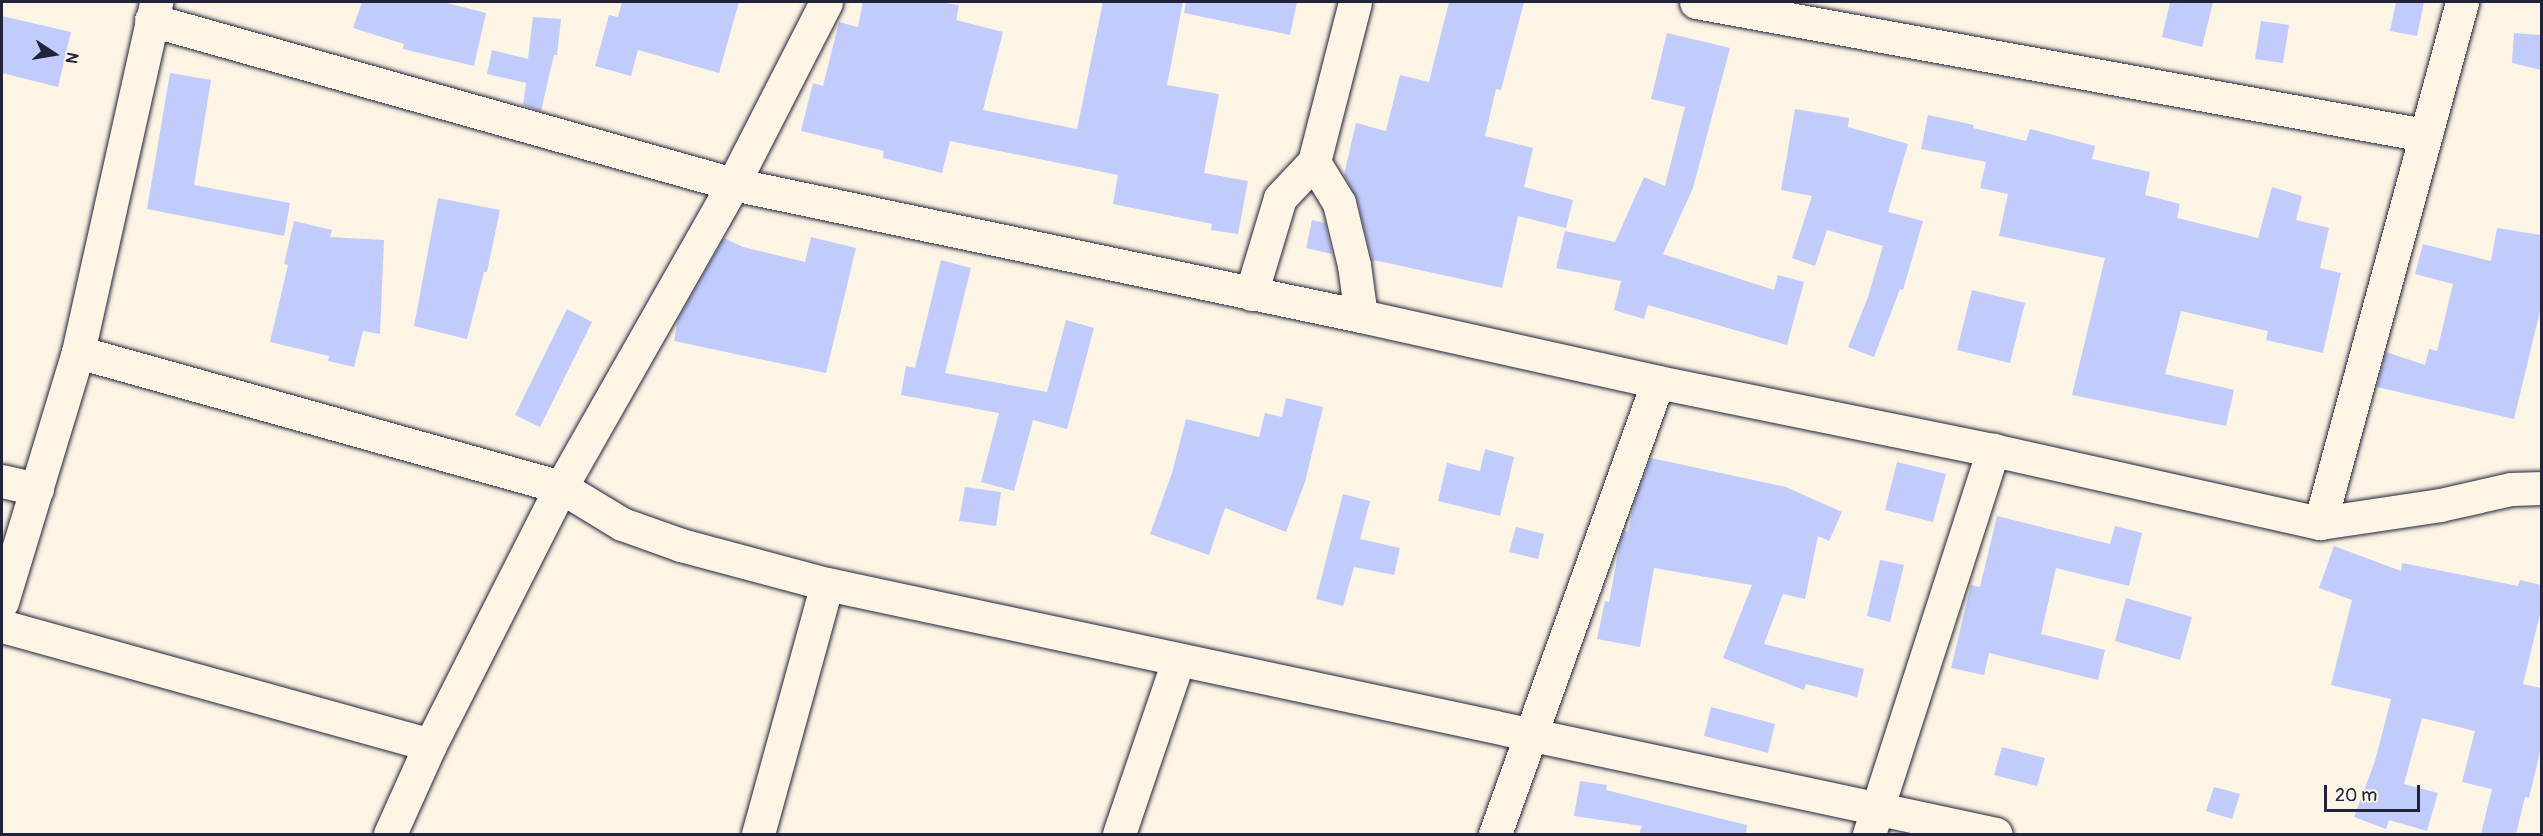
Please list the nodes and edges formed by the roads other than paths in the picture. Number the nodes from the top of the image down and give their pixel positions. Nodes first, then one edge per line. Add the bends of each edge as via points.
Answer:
1 (826, 2) edge
2 (1355, 2) edge
3 (1696, 2) edge
4 (2463, 2) edge
5 (154, 11) edge
6 (2424, 135) junction
7 (1314, 162) junction
8 (733, 184) junction
9 (1251, 294) junction
10 (1361, 316) junction
11 (78, 352) junction
12 (1658, 382) junction
13 (1993, 450) junction
14 (2, 481) edge
15 (561, 487) junction
16 (2541, 488) edge
17 (36, 489) junction
18 (2320, 523) junction
19 (827, 584) junction
20 (2, 602) edge
21 (2, 626) edge
22 (1178, 661) junction
23 (1529, 736) junction
24 (430, 745) junction
25 (1873, 822) edge
26 (390, 834) edge
27 (758, 834) edge
28 (1119, 834) edge
29 (1495, 834) edge
30 (1996, 834) edge

1 - 8 street
2 - 7 street
3 - 6 street
4 - 6 street
5 - 8 street
5 - 11 street
6 - 18 street
7 - 9 street via 1280,198
7 - 10 street via 1340,203
8 - 9 street
8 - 15 street
9 - 10 street
10 - 12 street
11 - 15 street
11 - 17 street
12 - 13 street
12 - 23 street
13 - 18 street
13 - 25 street
14 - 17 street
15 - 19 street via 622,524 681,545
15 - 24 street
16 - 18 street via 2511,489 2440,505
17 - 20 street
19 - 22 street
19 - 27 street
21 - 24 street
22 - 23 street
22 - 28 street
23 - 25 street
23 - 29 street
24 - 26 street
25 - 30 street

